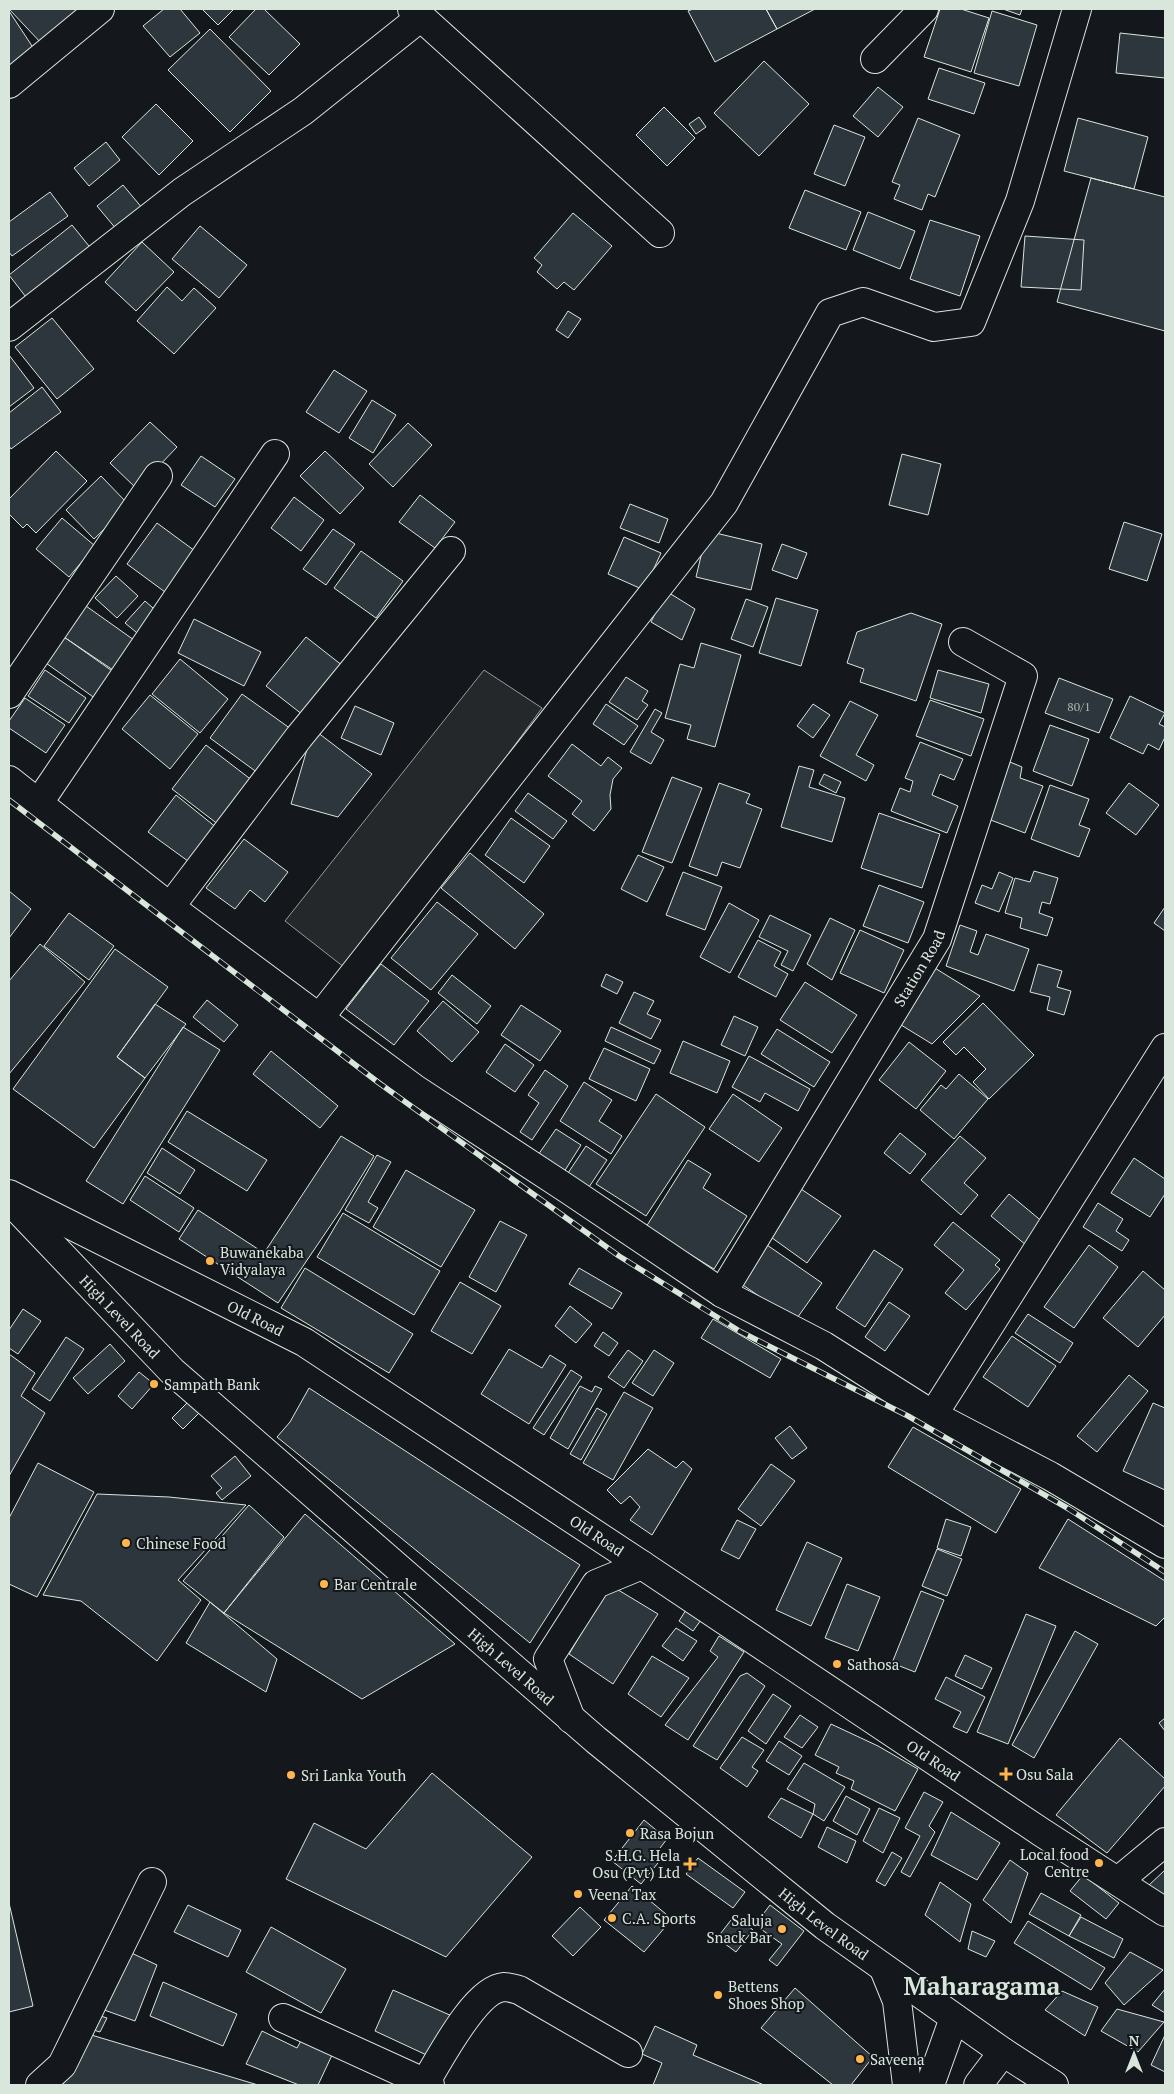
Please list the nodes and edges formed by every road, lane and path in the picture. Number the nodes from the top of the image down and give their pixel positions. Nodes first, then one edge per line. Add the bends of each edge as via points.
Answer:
1 (100, 9) edge
2 (924, 9) edge
3 (1077, 9) edge
4 (417, 13) edge
5 (875, 59) dead end
6 (9, 84) edge
7 (660, 233) dead end
8 (9, 327) edge
9 (275, 454) dead end
10 (158, 476) dead end
11 (451, 551) dead end
12 (963, 642) dead end
13 (9, 694) edge
14 (9, 780) edge
15 (38, 804) junction
16 (170, 907) junction
17 (320, 1017) junction
18 (1165, 1048) edge
19 (9, 1194) edge
20 (9, 1200) edge
21 (722, 1293) junction
22 (933, 1415) junction
23 (1165, 1544) edge
24 (642, 1565) junction
25 (571, 1718) junction
26 (1165, 1842) edge
27 (1118, 1881) junction
28 (152, 1882) dead end
29 (1165, 1912) edge
30 (884, 1969) junction
31 (283, 2018) dead end
32 (954, 2018) junction
33 (1003, 2052) junction
34 (628, 2053) dead end
35 (428, 2084) edge
36 (40, 2085) edge
37 (907, 2085) edge
38 (930, 2085) edge
39 (978, 2085) edge
40 (1054, 2085) edge

1 - 6 main road
2 - 5 main road
3 - 17 main road via 1020,201 970,322 934,327 863,302 830,313 724,503
4 - 7 main road
4 - 8 main road via 303,111 182,192
9 - 15 main road
10 - 13 main road
11 - 16 main road via 299,737
12 - 21 main road, Station Road via 1023,676 937,939
14 - 15 main road
15 - 16 main road
16 - 17 main road
17 - 21 main road via 415,1089
18 - 22 main road
19 - 24 main road, Old Road via 304,1342
20 - 25 main road, High Level Road via 172,1371
21 - 22 main road via 824,1346
22 - 23 main road via 1050,1476
24 - 25 main road via 596,1584 548,1659
24 - 27 main road, Old Road
25 - 30 main road, High Level Road via 824,1926
26 - 27 main road
27 - 29 main road, Old Road
28 - 36 main road via 62,2065
30 - 32 main road, High Level Road
30 - 37 main road via 897,2000
31 - 35 main road
32 - 33 main road, High Level Road
32 - 38 main road
33 - 39 main road
33 - 40 main road, High Level Road
34 - 35 main road via 519,1990 503,1987 485,1995 472,2009

